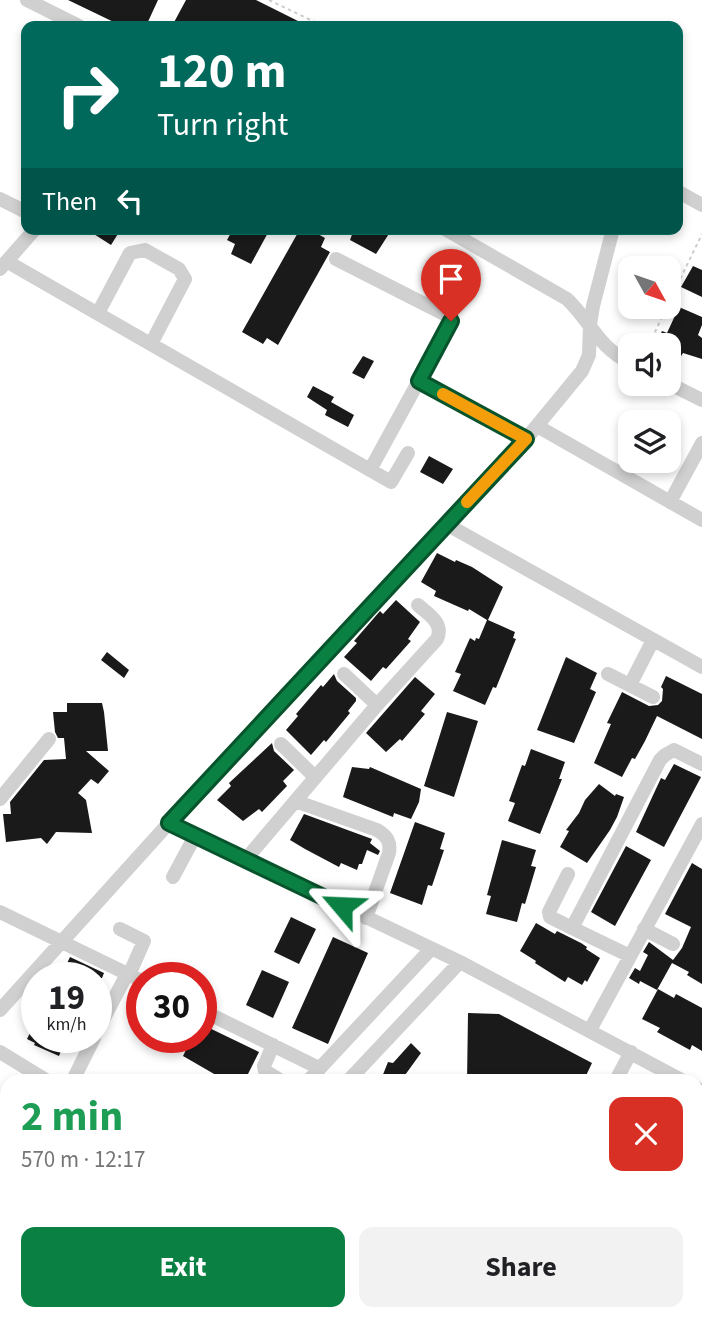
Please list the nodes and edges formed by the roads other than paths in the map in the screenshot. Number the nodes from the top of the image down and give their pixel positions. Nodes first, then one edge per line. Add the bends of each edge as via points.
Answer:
1 (27, 0) edge
2 (69, 21) edge
3 (683, 194) edge
4 (0, 199) edge
5 (702, 205) edge
6 (21, 210) edge
7 (31, 235) edge
8 (455, 235) edge
9 (612, 235) edge
10 (336, 259) dead end
11 (7, 267) edge
12 (98, 313) junction
13 (590, 325) junction
14 (151, 344) junction
15 (618, 356) edge
16 (419, 381) junction
17 (681, 388) edge
18 (701, 396) edge
19 (537, 426) junction
20 (526, 439) junction
21 (702, 443) edge
22 (408, 453) dead end
23 (698, 460) edge
24 (370, 470) junction
25 (670, 502) junction
26 (702, 520) edge
27 (446, 524) junction
28 (418, 605) dead end
29 (653, 640) junction
30 (702, 667) edge
31 (344, 674) dead end
32 (608, 674) dead end
33 (630, 685) junction
34 (653, 697) dead end
35 (377, 705) junction
36 (49, 739) dead end
37 (281, 744) dead end
38 (702, 764) edge
39 (315, 777) junction
40 (0, 799) edge
41 (296, 801) junction
42 (169, 823) junction
43 (702, 824) edge
44 (195, 836) junction
45 (246, 859) junction
46 (568, 874) dead end
47 (173, 877) dead end
48 (0, 912) edge
49 (366, 918) junction
50 (572, 928) junction
51 (120, 929) dead end
52 (645, 929) junction
53 (61, 941) junction
54 (673, 944) dead end
55 (431, 949) junction
56 (630, 956) junction
57 (137, 962) edge
58 (460, 962) junction
59 (126, 973) edge
60 (126, 986) edge
61 (3, 1002) edge
62 (112, 1008) edge
63 (217, 1018) edge
64 (590, 1030) junction
65 (273, 1045) junction
66 (0, 1052) edge
67 (631, 1052) junction
68 (86, 1053) edge
69 (319, 1068) junction
70 (36, 1074) edge
71 (76, 1074) edge
72 (270, 1074) edge
73 (314, 1074) edge
74 (355, 1074) edge
75 (619, 1074) edge
76 (671, 1074) edge

1 - 2 street
3 - 5 street
4 - 6 street
7 - 11 street
8 - 13 street via 567,299
9 - 13 street
10 - 16 street via 450,317
11 - 12 street
12 - 14 street
12 - 14 street via 130,253 145,250 179,269 185,279
13 - 15 street via 607,349
13 - 19 street via 589,355 582,371
14 - 24 street
16 - 20 street
16 - 24 street
17 - 18 street
19 - 20 street
19 - 25 street
20 - 27 street
21 - 23 street
22 - 24 street via 391,482
23 - 25 street
25 - 26 street
27 - 29 street
27 - 42 street
28 - 35 street via 438,625 439,636
29 - 30 street
29 - 33 street
31 - 35 street
32 - 33 street
33 - 34 street
35 - 39 street
36 - 40 street
37 - 39 street
38 - 50 street via 680,751 664,754
39 - 41 street
41 - 45 street
41 - 49 street via 386,836 389,853
42 - 44 street
42 - 53 street
43 - 52 street
44 - 45 street
44 - 47 street
45 - 49 street
46 - 50 street via 549,912 550,917
48 - 53 street
49 - 55 street
50 - 56 street
51 - 57 street via 144,941
52 - 54 street
52 - 56 street
53 - 59 street
53 - 61 street
55 - 58 street
55 - 69 street
56 - 64 street
58 - 64 street
58 - 74 street
60 - 62 street
63 - 65 street
64 - 67 street
65 - 69 street
65 - 72 street via 265,1071
66 - 70 street
67 - 75 street
67 - 76 street
68 - 71 street
69 - 73 street

